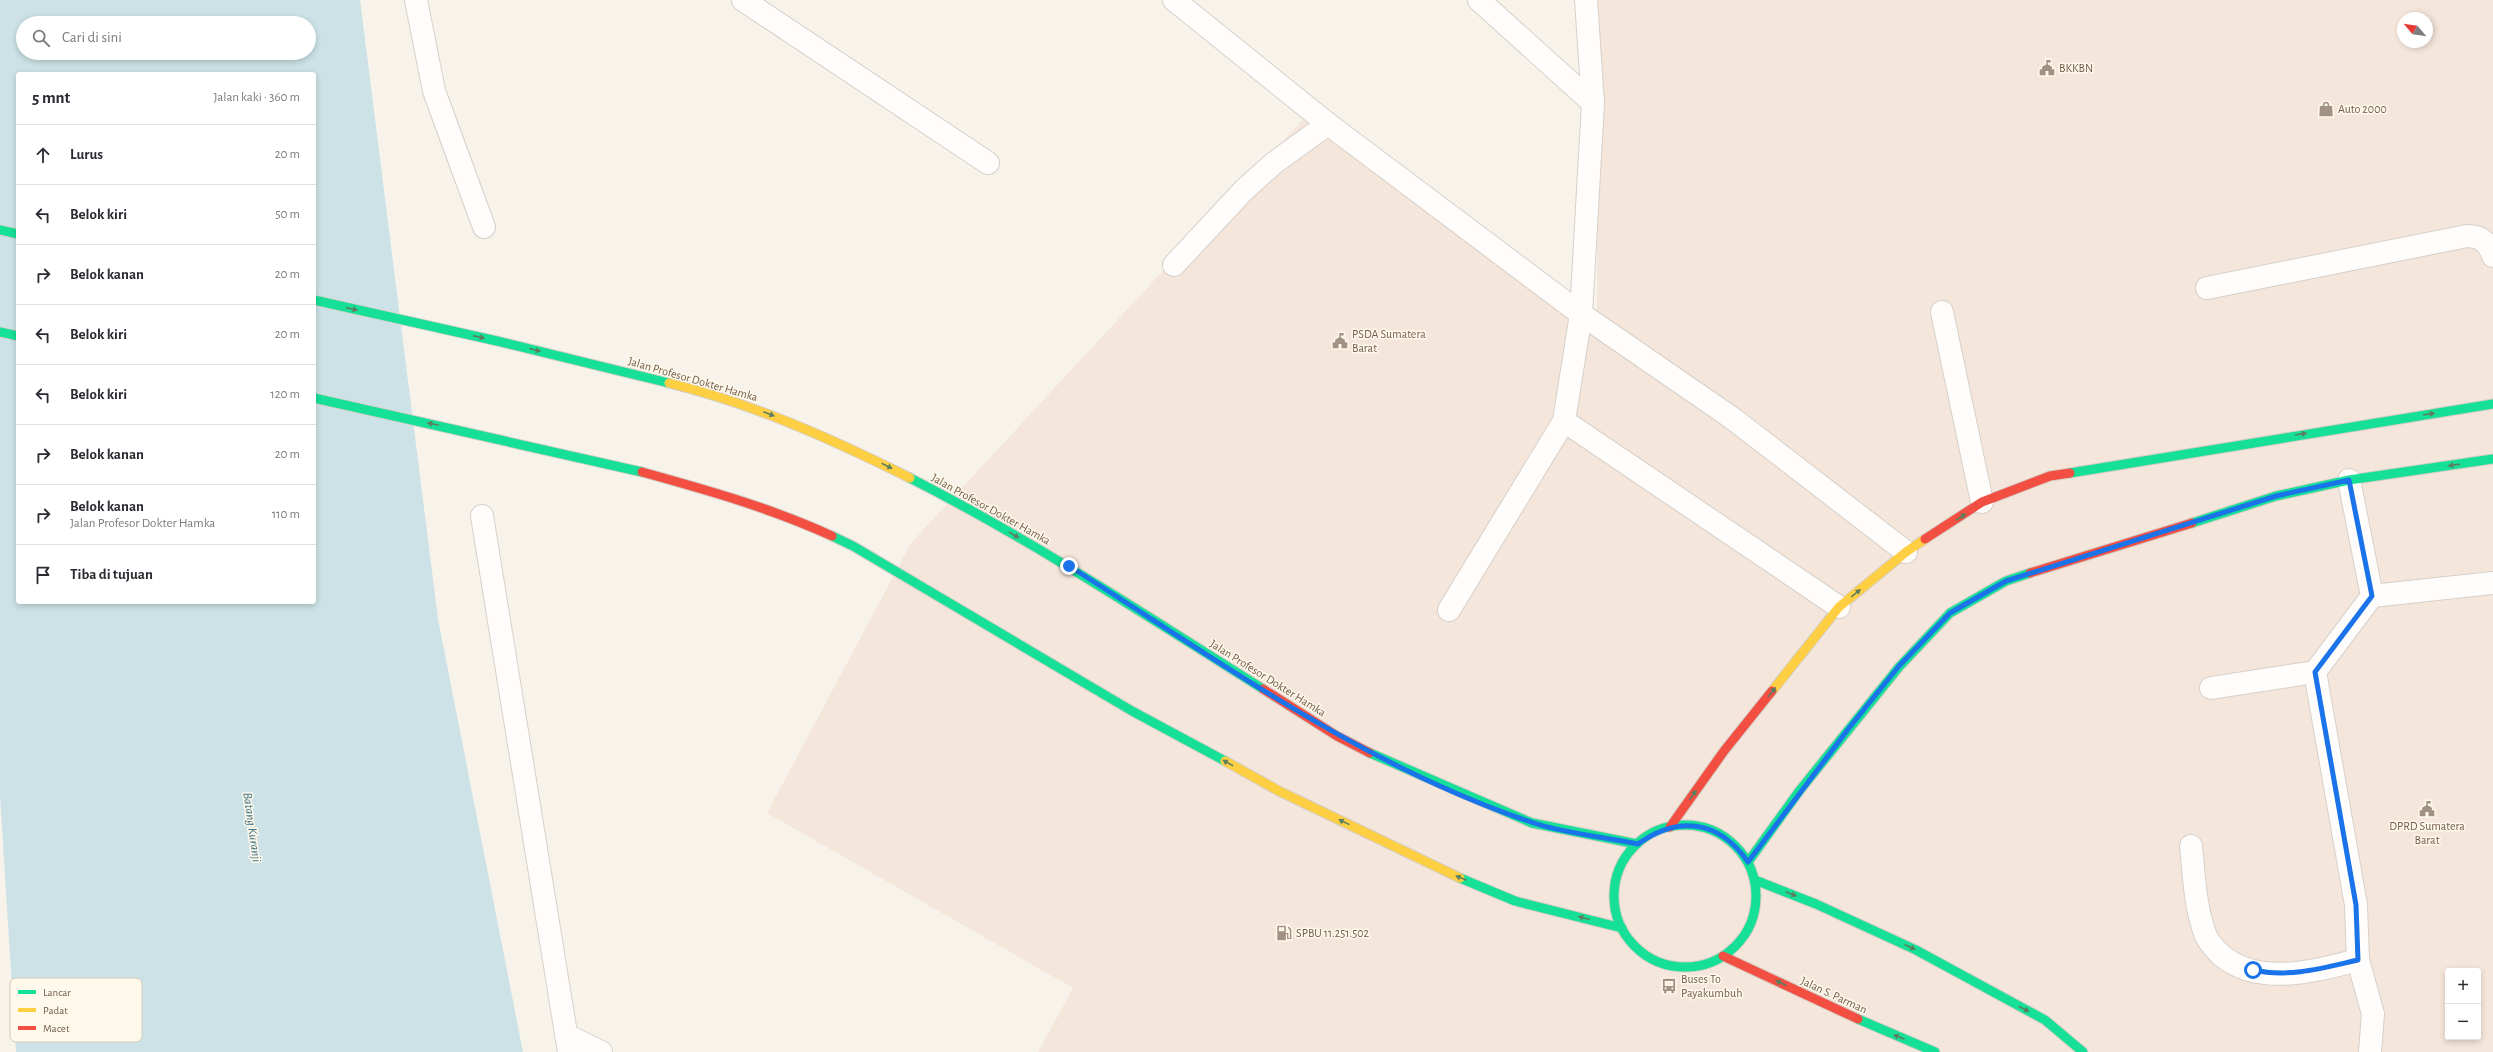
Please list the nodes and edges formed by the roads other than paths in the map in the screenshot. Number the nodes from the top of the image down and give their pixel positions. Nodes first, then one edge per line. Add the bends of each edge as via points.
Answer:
1 (416, 0) edge
2 (743, 0) edge
3 (1174, 0) edge
4 (1479, 0) edge
5 (1586, 0) edge
6 (1593, 103) junction
7 (1328, 124) junction
8 (988, 163) dead end
9 (484, 227) dead end
10 (0, 230) edge
11 (16, 234) edge
12 (2493, 256) edge
13 (1174, 265) dead end
14 (2207, 288) dead end
15 (316, 300) edge
16 (1942, 312) dead end
17 (1581, 314) junction
18 (0, 332) edge
19 (16, 336) edge
20 (316, 398) edge
21 (2493, 404) edge
22 (1564, 421) junction
23 (2493, 459) edge
24 (2349, 480) junction
25 (1982, 502) junction
26 (482, 516) dead end
27 (1906, 552) junction
28 (2493, 583) edge
29 (2372, 596) junction
30 (1839, 607) junction
31 (1449, 610) dead end
32 (2315, 672) junction
33 (2211, 688) dead end
34 (1670, 827) junction
35 (1638, 844) junction
36 (2191, 846) dead end
37 (1748, 862) junction
38 (1754, 880) junction
39 (1622, 928) junction
40 (1723, 956) junction
41 (2358, 960) junction
42 (568, 1044) edge
43 (601, 1052) edge
44 (1935, 1052) edge
45 (2083, 1052) edge
46 (2370, 1052) edge

1 - 9 street via 434,91
2 - 8 street
3 - 7 street
4 - 6 street
5 - 6 street
6 - 17 street
7 - 13 street via 1274,163 1244,190
7 - 17 street
10 - 11 main road
12 - 14 street via 2491,248 2484,241 2467,236
15 -> 35 main road, Jalan Profesor Dokter Hamka via 684,387 753,408 836,440 949,498 1069,566 1338,736 1388,763 1532,823
16 - 25 street
17 - 22 street
17 - 27 street via 1732,418
18 - 19 main road
39 -> 20 main road via 1515,901 1437,868 1279,791 1132,711 853,546 793,518 738,499 631,469
25 -> 21 main road via 2050,476
22 - 30 street
22 - 31 street
23 -> 24 main road
24 - 29 street
24 - 37 main road via 2276,496 2006,581 1950,613 1899,666 1800,790
27 -> 25 main road
26 - 42 street
30 -> 27 main road
28 - 29 street
29 - 32 street
34 -> 30 main road via 1724,751
32 - 33 street
32 - 41 street via 2356,905
34 - 35 main road via 1653,833
34 - 37 main road via 1700,827 1715,831 1728,839
35 - 39 main road via 1626,858 1618,874 1614,892 1616,911
36 - 41 street via 2194,887 2206,936 2211,945 2231,962 2271,974 2290,974
37 - 38 main road
38 - 40 main road via 1756,899 1752,922 1740,941
38 -> 45 main road via 1816,904 1916,950 2045,1020
39 - 40 main road via 1633,944 1648,957 1666,965 1686,967 1705,964
44 -> 40 main road, Jalan S. Parman
41 - 46 street via 2373,1014
42 - 43 street

